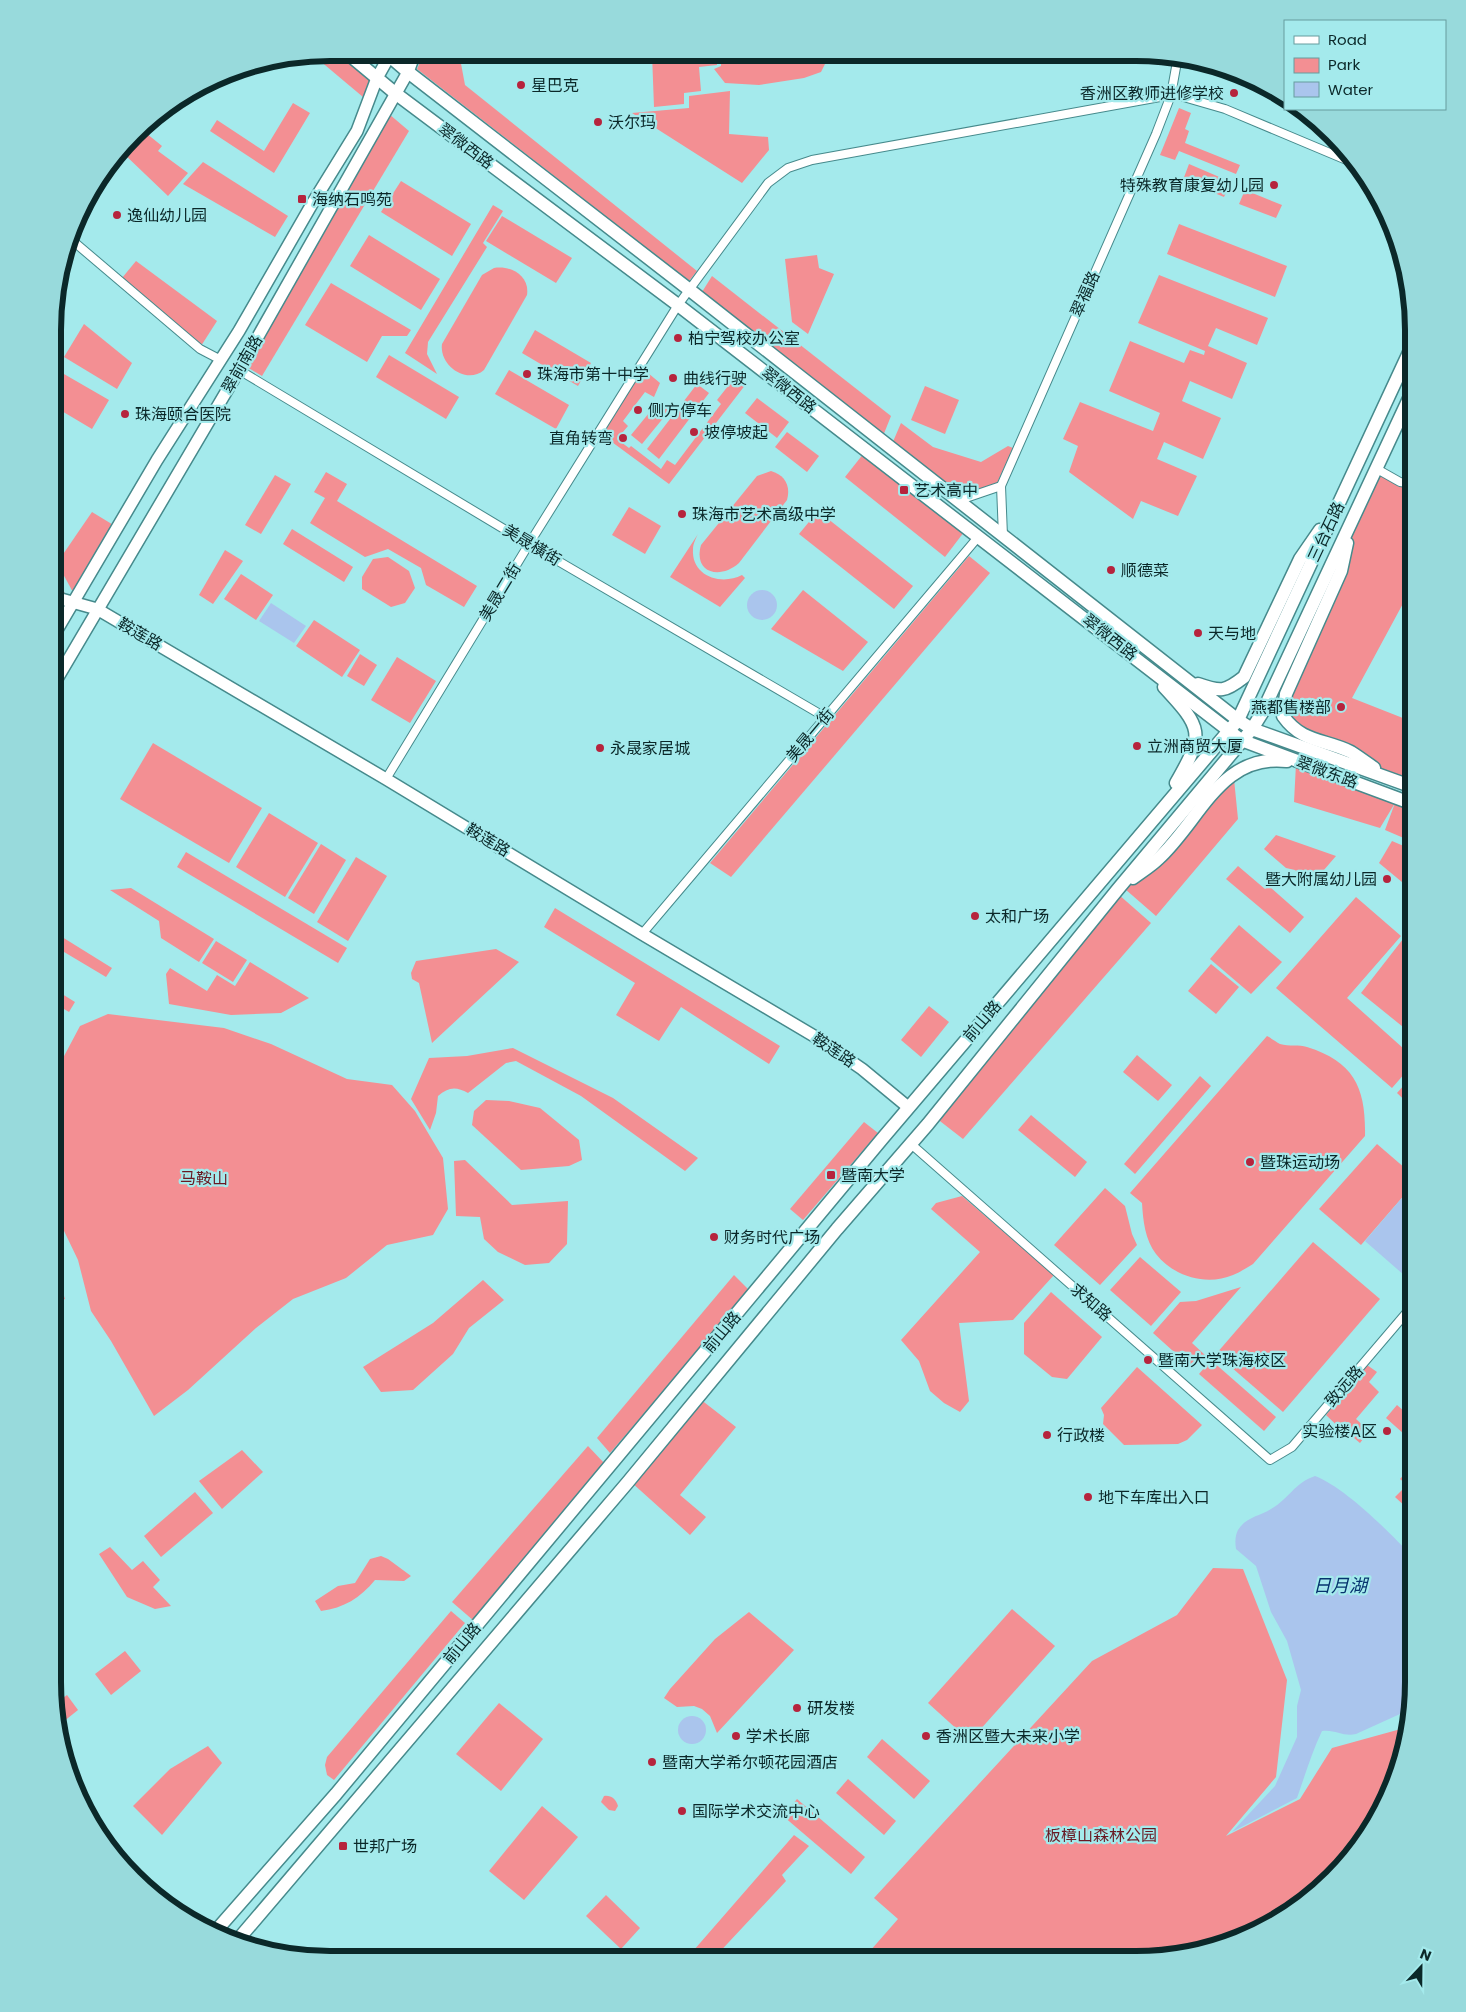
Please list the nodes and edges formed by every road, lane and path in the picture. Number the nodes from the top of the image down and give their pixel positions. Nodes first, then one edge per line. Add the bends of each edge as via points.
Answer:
1 (357, 61) edge
2 (386, 61) edge
3 (396, 61) edge
4 (412, 61) edge
5 (1176, 65) edge
6 (408, 72) junction
7 (377, 78) junction
8 (395, 93) junction
9 (1171, 95) junction
10 (1342, 158) edge
11 (76, 244) edge
12 (691, 290) junction
13 (678, 305) junction
14 (221, 360) junction
15 (1405, 363) edge
16 (239, 370) junction
17 (1405, 409) edge
18 (1376, 470) junction
19 (1405, 483) edge
20 (1001, 486) junction
21 (1342, 497) junction
22 (957, 501) junction
23 (1351, 522) junction
24 (979, 536) junction
25 (1003, 537) junction
26 (529, 544) junction
27 (61, 599) edge
28 (74, 602) junction
29 (97, 608) junction
30 (61, 623) edge
31 (1137, 659) junction
32 (61, 672) edge
33 (1187, 680) junction
34 (825, 718) junction
35 (1238, 720) junction
36 (1252, 729) junction
37 (1229, 730) junction
38 (1241, 740) junction
39 (1302, 762) junction
40 (1388, 778) junction
41 (386, 779) junction
42 (1405, 784) edge
43 (1405, 801) edge
44 (1160, 811) junction
45 (1118, 889) junction
46 (642, 934) junction
47 (908, 1107) junction
48 (911, 1144) junction
49 (1405, 1314) edge
50 (1270, 1460) joint
51 (219, 1927) edge
52 (242, 1935) edge

1 - 7 main road, 翠微西路
2 - 7 main road, 翠前南路
3 - 6 main road, 翠微西路
4 - 6 main road, 翠前南路
5 - 9 street, 翠福路
6 - 8 main road, 翠前南路
6 - 12 main road, 翠微西路
7 - 8 main road, 翠微西路
7 - 14 main road, 翠前南路 via 357,131
8 - 13 main road, 翠微西路
8 - 16 main road, 翠前南路
9 - 10 street via 1226,109
9 - 12 street, 美晟二街 via 812,160 788,168 768,183
9 - 20 street, 翠福路
11 - 14 street via 200,350
12 - 13 street, 美晟二街
12 - 22 main road, 翠微西路
13 - 24 main road, 翠微西路
13 - 26 street, 美晟二街
14 - 28 main road, 翠前南路 via 157,460
15 - 21 main road, 三台石路
16 - 26 street, 美晟橫街
16 - 29 main road, 翠前南路
17 - 18 main road, 三台石路
18 - 19 street
18 - 23 main road, 三台石路
20 - 22 street
20 - 25 street
21 - 33 main road via 1300,559 1244,678 1229,689 1212,689
21 - 35 main road, 三台石路
22 - 25 main road, 翠微西路
23 - 36 main road, 三台石路
23 - 40 main road via 1341,571 1286,694 1283,716 1292,728 1303,735 1351,752
24 - 31 main road, 翠微西路
24 - 34 street, 美晟一街
25 - 33 main road, 翠微西路
26 - 34 street, 美晟橫街
26 - 41 street, 美晟二街
27 - 28 main road, 鞍莲路
28 - 29 main road, 鞍莲路
28 - 30 main road, 翠前南路
29 - 32 main road, 翠前南路
29 - 41 main road, 鞍莲路
31 - 37 main road, 翠微西路
31 - 44 main road via 1194,723 1196,740 1191,758
33 - 35 main road, 翠微西路
34 - 46 street, 美晟一街
35 - 36 main road, 翠微东路
35 - 37 main road, 三台石路
36 - 38 main road, 三台石路
36 - 40 main road, 翠微东路
37 - 38 main road, 翠微西路
37 - 44 main road, 前山路
38 - 39 main road, 翠微东路
38 - 45 main road, 前山路
39 - 43 main road, 翠微东路
39 - 45 main road via 1250,763 1228,777 1158,859
40 - 42 main road, 翠微东路
41 - 46 main road, 鞍莲路
44 - 47 main road, 前山路
45 - 48 main road, 前山路
46 - 47 main road, 鞍莲路 via 814,1036 862,1069
47 - 51 main road, 前山路 via 342,1786
48 - 50 street, 求知路
48 - 52 main road, 前山路
49 - 50 street, 致远路 via 1292,1447

